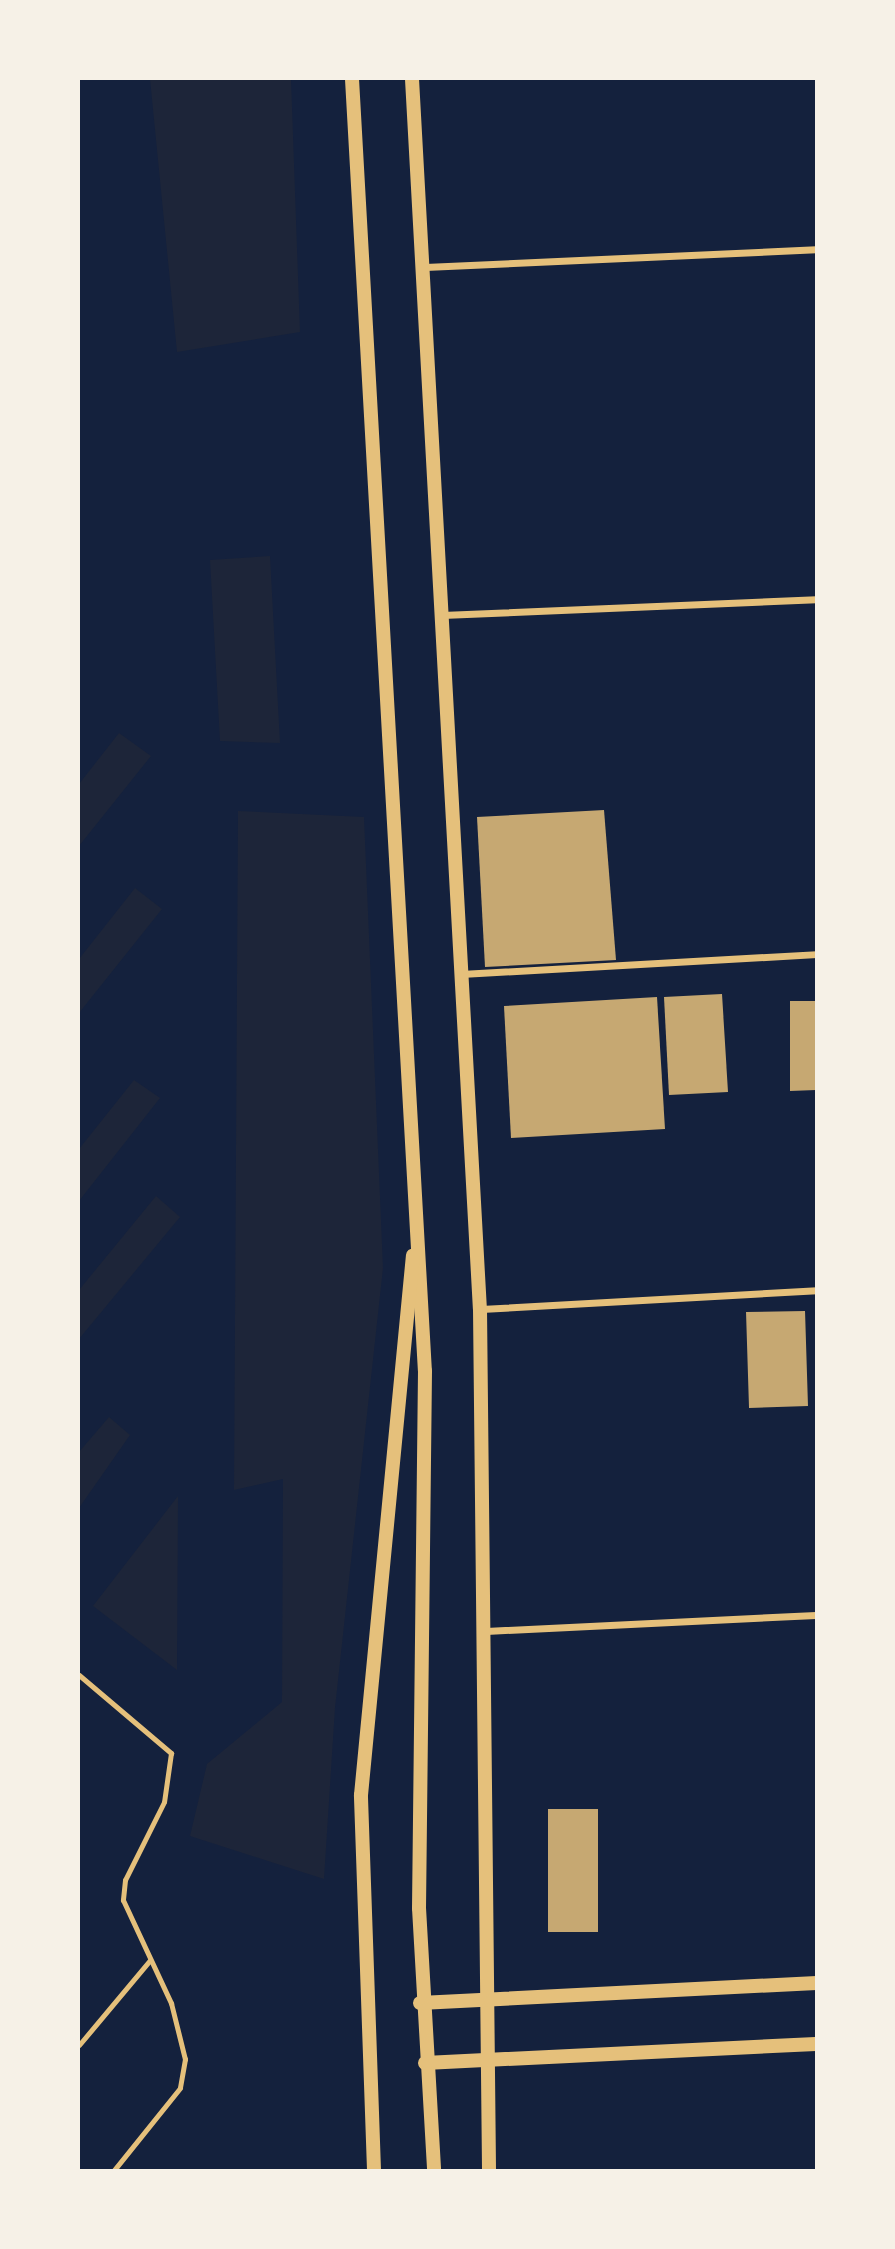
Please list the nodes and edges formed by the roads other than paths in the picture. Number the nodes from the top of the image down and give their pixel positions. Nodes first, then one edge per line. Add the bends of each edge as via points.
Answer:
1 (352, 79) edge
2 (412, 79) edge
3 (816, 249) edge
4 (425, 267) junction
5 (816, 599) edge
6 (442, 615) junction
7 (816, 954) edge
8 (460, 974) junction
9 (418, 1208) junction
10 (816, 1290) edge
11 (480, 1309) junction
12 (816, 1615) edge
13 (486, 1630) junction
14 (79, 1675) edge
15 (150, 1960) junction
16 (816, 1983) edge
17 (488, 2000) junction
18 (420, 2003) junction
19 (816, 2044) edge
20 (79, 2045) edge
21 (488, 2059) junction
22 (425, 2063) junction
23 (114, 2170) edge
24 (373, 2170) edge
25 (434, 2170) edge
26 (489, 2170) edge

1 - 9 main road
2 - 4 main road
3 - 4 street
4 - 6 main road
5 - 6 street
6 - 8 main road
7 - 8 street
8 - 11 main road
9 - 18 main road via 425,1371
9 - 24 main road via 361,1795
10 - 11 street
11 - 13 main road
12 - 13 street
13 - 17 main road
14 - 15 lane via 171,1753 164,1802 125,1881 124,1900
15 - 20 lane
15 - 23 lane via 183,2038 180,2088
16 - 17 main road
17 - 18 main road
17 - 21 main road
18 - 22 main road
19 - 21 main road
21 - 22 main road
21 - 26 main road
22 - 25 main road

